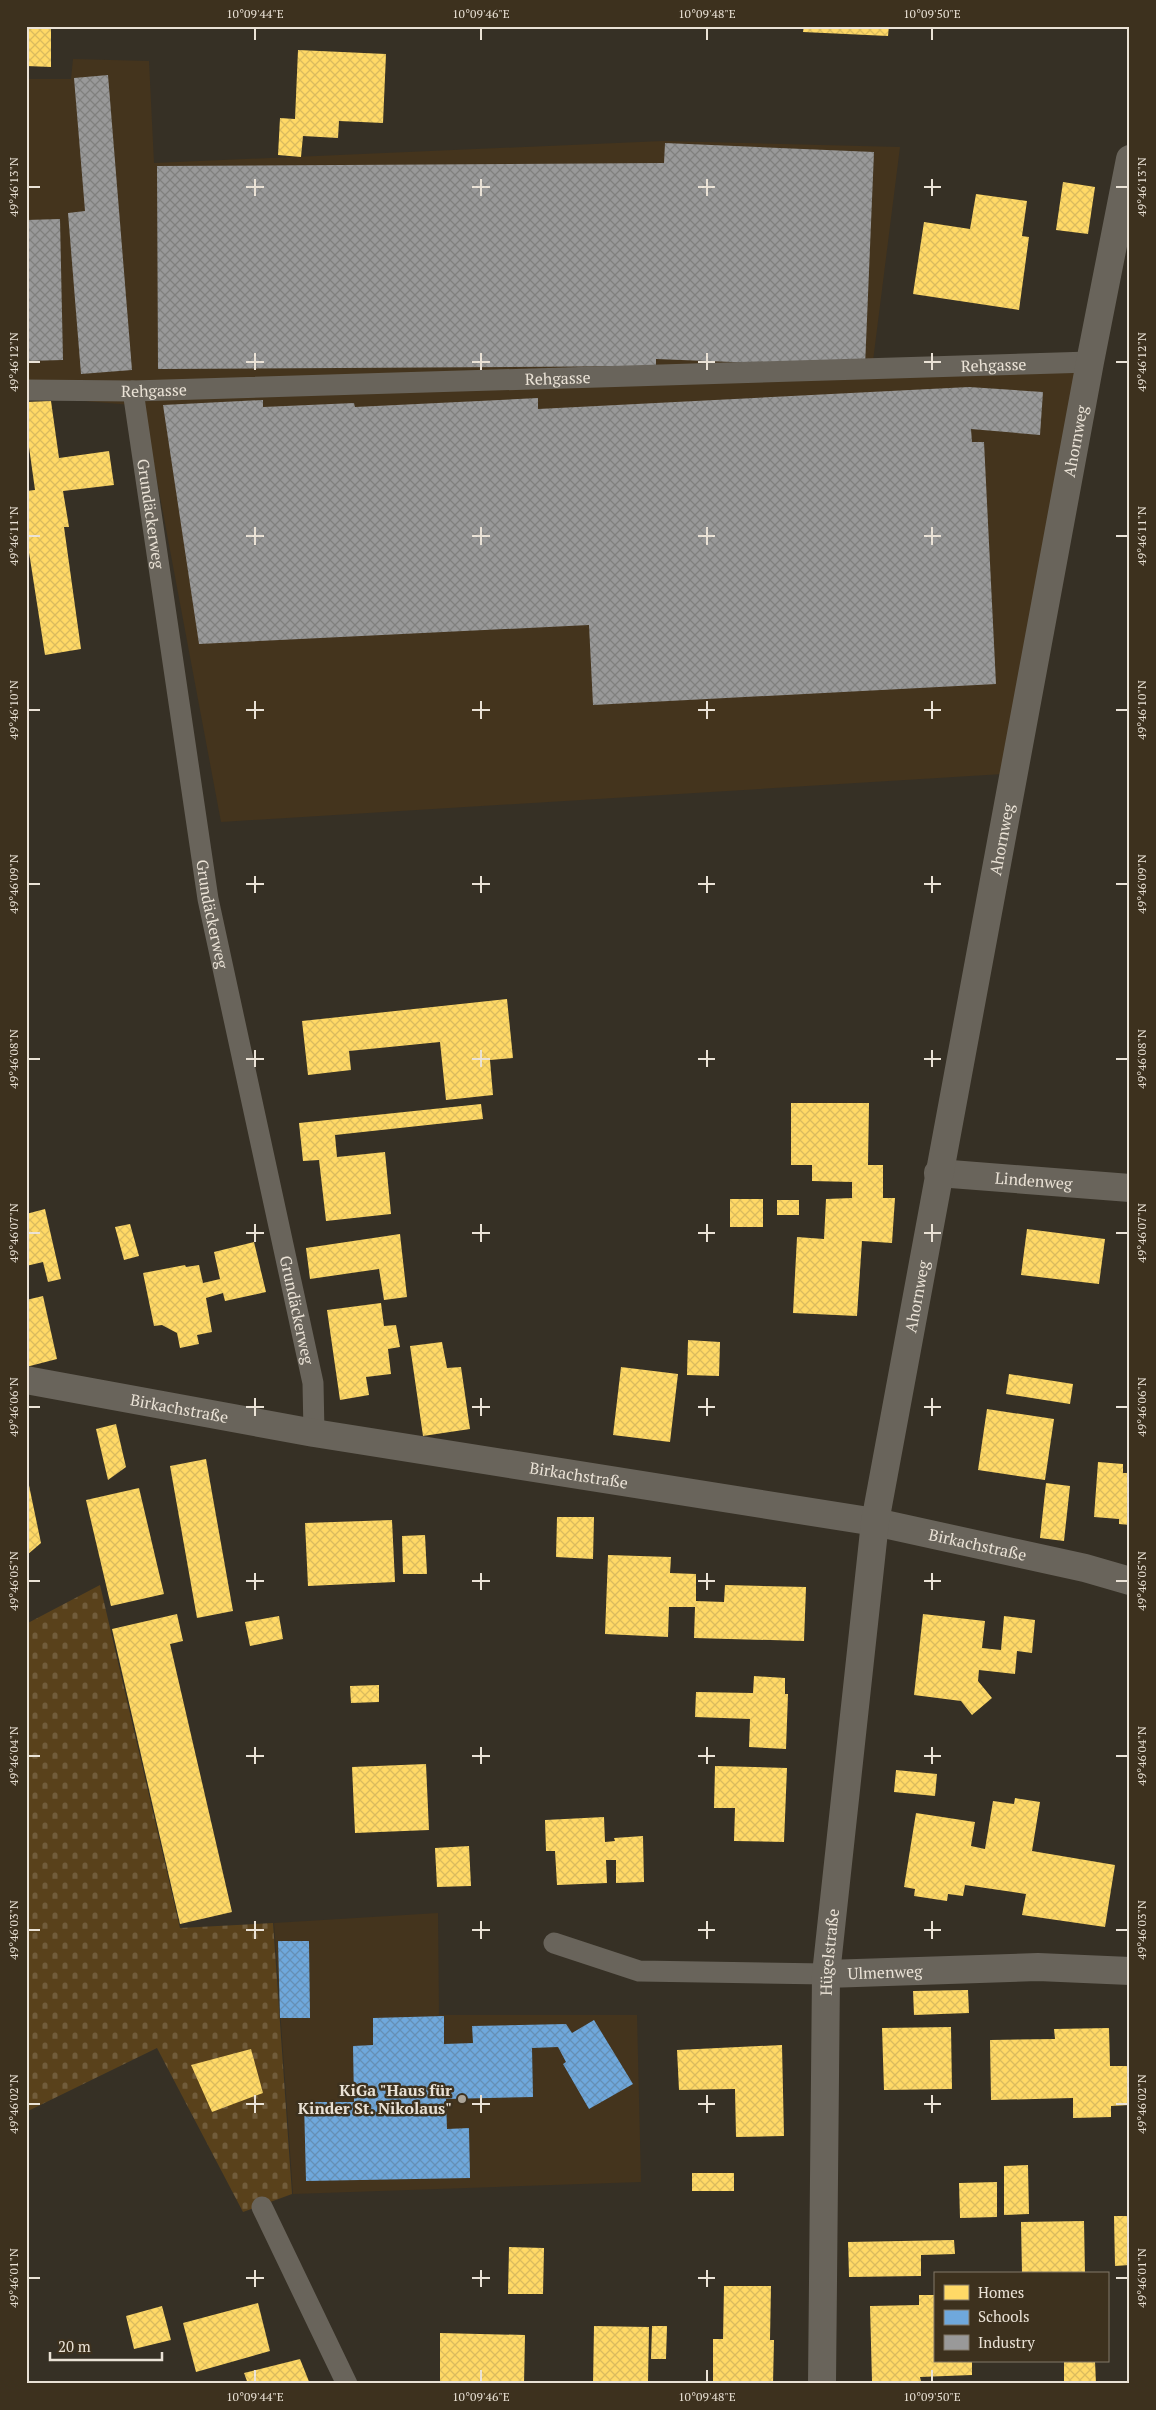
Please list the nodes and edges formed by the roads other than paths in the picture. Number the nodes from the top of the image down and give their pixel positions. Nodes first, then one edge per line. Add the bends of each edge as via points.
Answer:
1 (1130, 159) edge
2 (1090, 362) junction
3 (26, 390) edge
4 (133, 390) junction
5 (938, 1173) junction
6 (1130, 1188) edge
7 (26, 1380) edge
8 (314, 1433) junction
9 (875, 1522) junction
10 (1130, 1581) edge
11 (554, 1943) dead end
12 (1130, 1971) edge
13 (826, 1974) junction
14 (262, 2207) dead end
15 (348, 2384) edge
16 (822, 2384) edge

1 - 2 street, Ahornweg
2 - 4 lane, Rehgasse
2 - 5 street, Ahornweg
3 - 4 lane, Rehgasse
4 - 8 lane, Grundäckerweg via 208,899 313,1383
5 - 6 street, Lindenweg
5 - 9 street, Ahornweg
7 - 8 street, Birkachstraße
8 - 9 street, Birkachstraße
9 - 10 street, Birkachstraße via 1085,1568
9 - 13 street, Hügelstraße
11 - 13 lane, Ulmenweg via 639,1971
12 - 13 street, Ulmenweg via 1038,1967
13 - 16 street, Hügelstraße
14 - 15 lane

